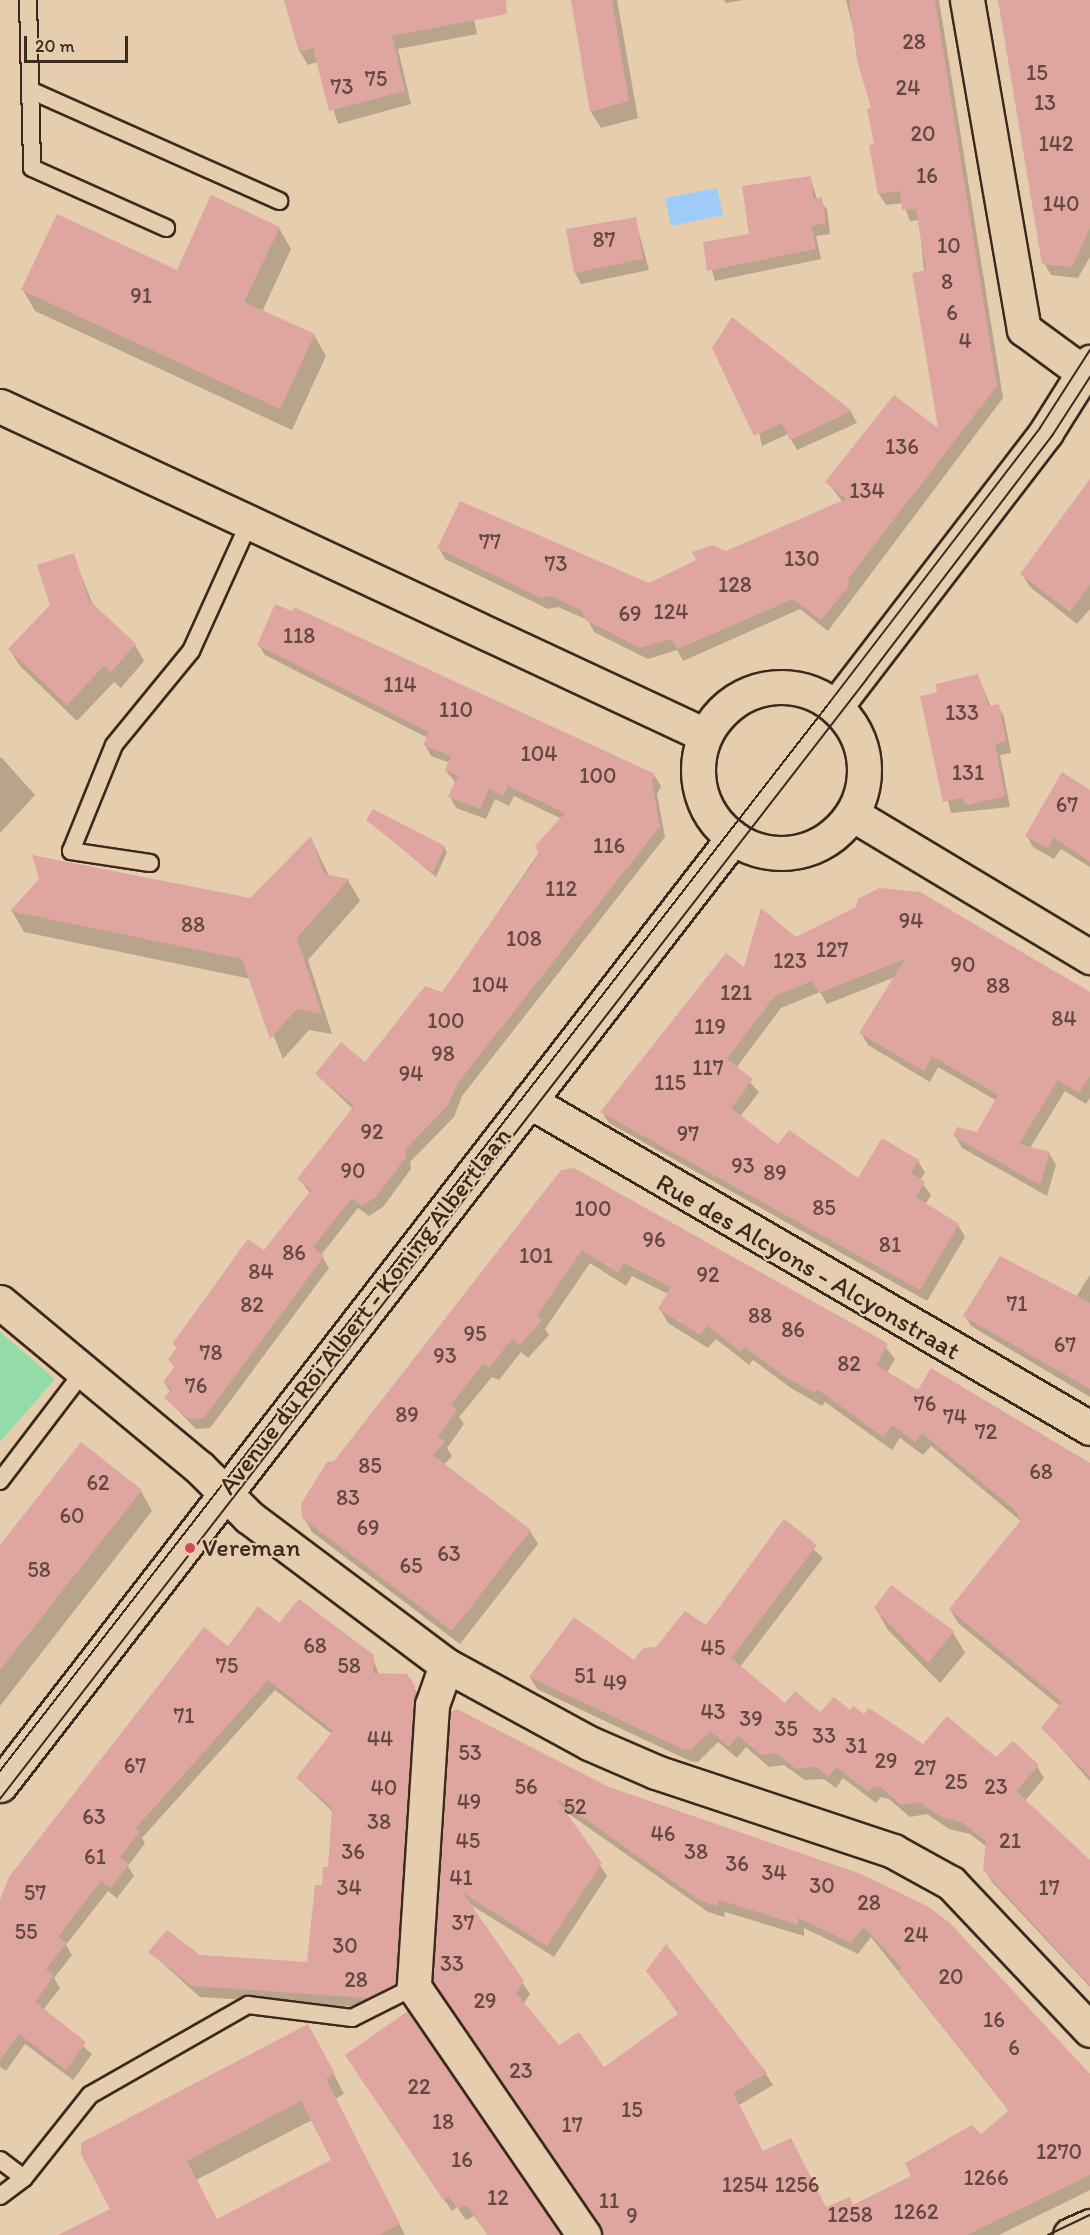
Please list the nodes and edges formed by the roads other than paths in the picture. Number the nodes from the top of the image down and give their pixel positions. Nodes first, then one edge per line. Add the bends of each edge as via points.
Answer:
1 (28, 0) edge
2 (968, 0) edge
3 (30, 90) junction
4 (279, 201) dead end
5 (166, 228) dead end
6 (1087, 368) edge
7 (0, 406) edge
8 (250, 521) junction
9 (836, 706) junction
10 (705, 735) junction
11 (852, 814) junction
12 (733, 838) junction
13 (150, 863) dead end
14 (1090, 957) edge
15 (529, 1101) junction
16 (0, 1302) edge
17 (83, 1372) junction
18 (1090, 1428) edge
19 (0, 1481) edge
20 (224, 1492) junction
21 (446, 1665) junction
22 (0, 1785) edge
23 (414, 1987) junction
24 (1090, 2030) edge
25 (0, 2160) edge
26 (24, 2178) junction
27 (0, 2196) edge
28 (1090, 2226) edge
29 (584, 2235) edge
30 (1070, 2235) edge

1 - 3 lane
2 - 6 street via 1024,329
3 - 4 lane
3 - 5 lane via 32,168
6 - 9 street via 1046,432
7 - 8 street
8 - 10 street
8 - 13 lane via 191,651 114,745 70,850
9 - 10 street via 808,690 772,686 737,698
9 - 11 street via 856,732 864,761 863,789
10 - 12 street via 698,780 708,812
11 - 12 street via 826,840 794,853 761,852
11 - 14 street
12 - 15 street, Avenue du Roi Albert - Koning Albertlaan
15 - 18 street, Rue des Alcyons - Alcyonstraat
15 - 20 street, Avenue du Roi Albert - Koning Albertlaan
16 - 17 street
17 - 19 lane
17 - 20 street
20 - 21 street
20 - 22 street, Avenue du Roi Albert - Koning Albertlaan
21 - 23 street via 432,1705
21 - 24 street via 589,1743 656,1772 893,1851 951,1883
23 - 26 lane via 352,2018 248,2006 90,2095
23 - 29 street
25 - 26 lane
26 - 27 lane
28 - 30 street

